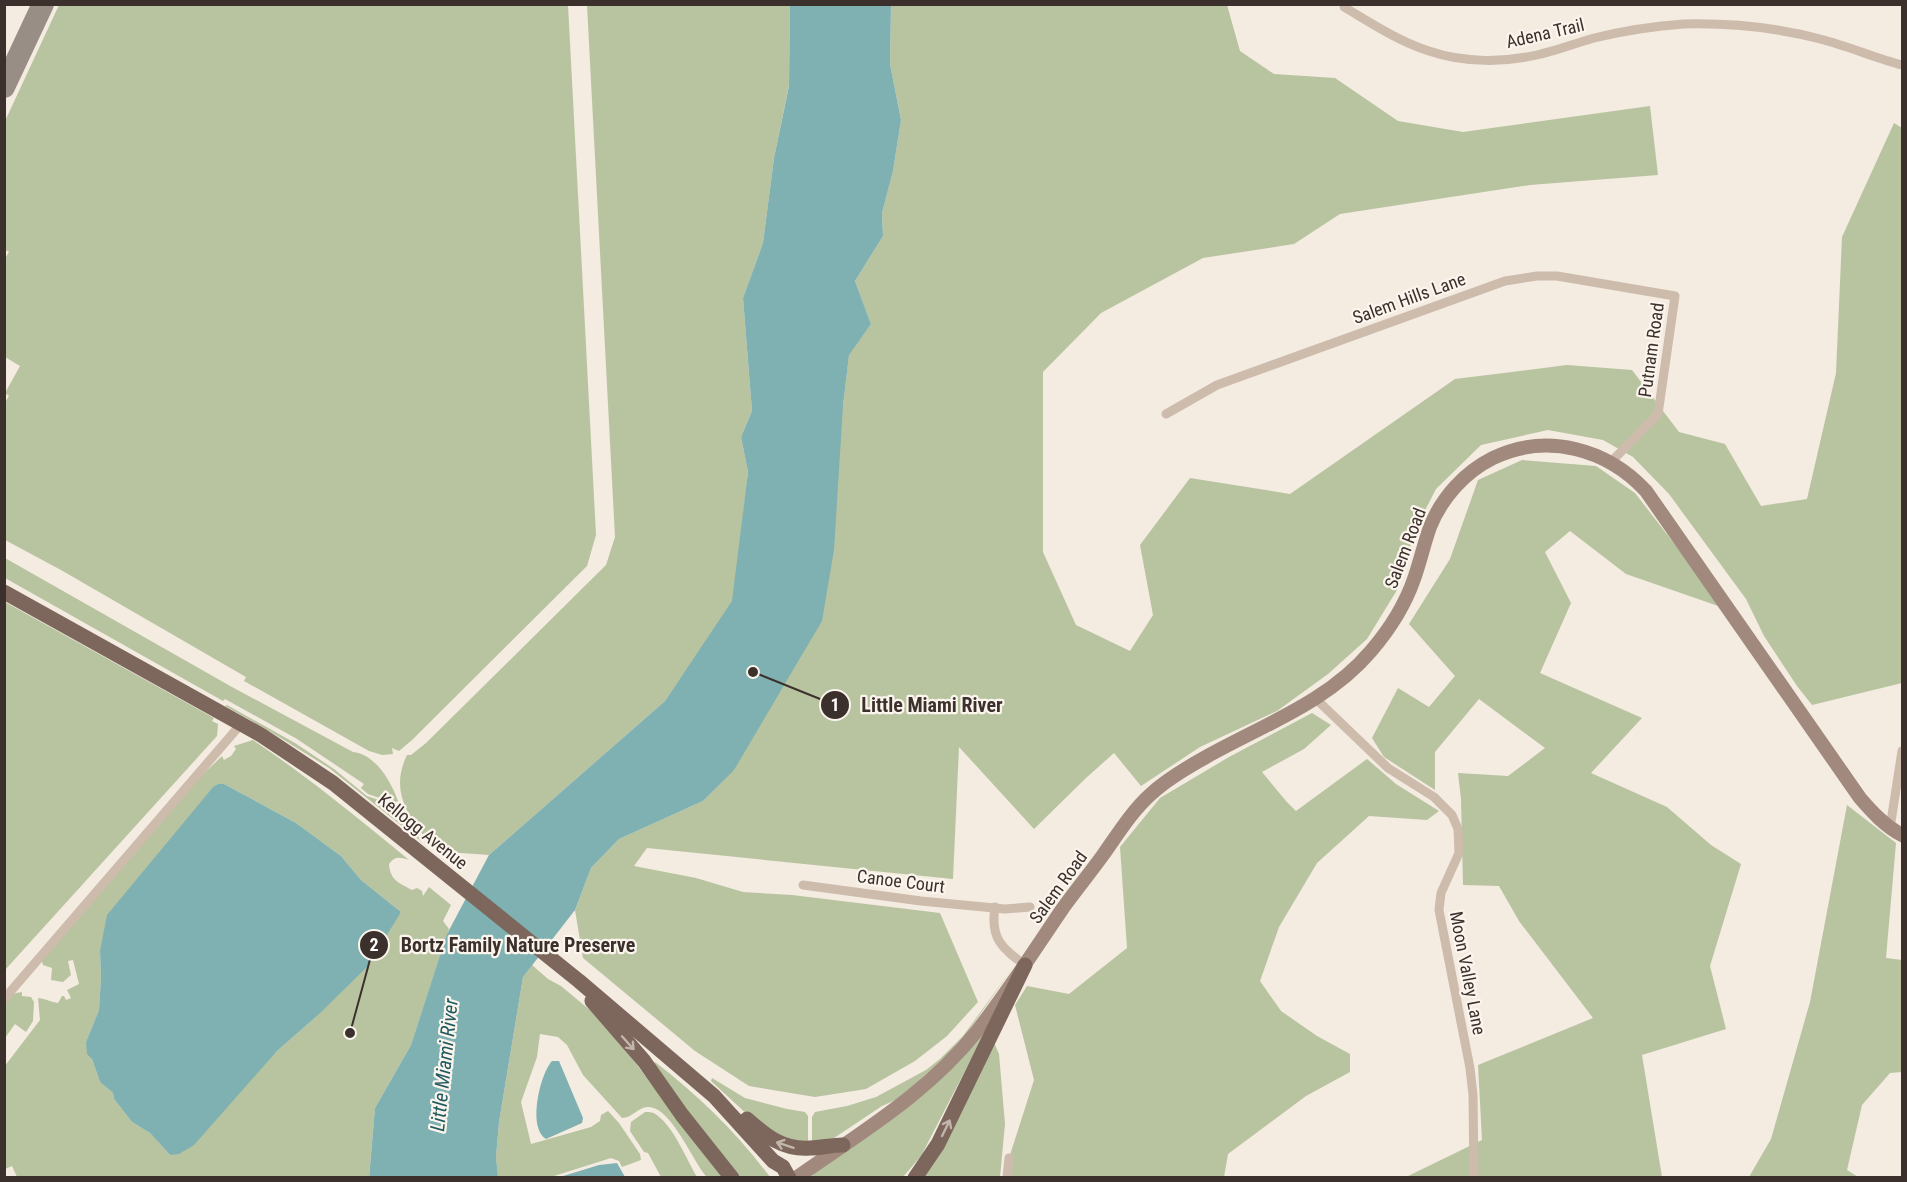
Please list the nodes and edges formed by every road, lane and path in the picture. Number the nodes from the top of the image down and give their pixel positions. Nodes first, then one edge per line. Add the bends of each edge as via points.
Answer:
1 (1344, 7) dead end
2 (1902, 65) edge
3 (1675, 296) joint
4 (1166, 414) dead end
5 (1611, 462) junction
6 (4, 592) edge
7 (1316, 699) junction
8 (241, 724) junction
9 (1902, 751) edge
10 (1896, 832) edge
11 (803, 885) dead end
12 (1030, 907) dead end
13 (995, 908) junction
14 (1025, 966) junction
15 (579, 981) junction
16 (4, 999) edge
17 (714, 1096) junction
18 (843, 1145) junction
19 (824, 1158) junction
20 (1009, 1158) dead end
21 (773, 1161) junction
22 (732, 1178) edge
23 (780, 1178) edge
24 (789, 1178) edge
25 (796, 1178) edge
26 (808, 1178) edge
27 (915, 1178) edge
28 (1007, 1178) edge
29 (1474, 1178) edge

1 - 2 street, Adena Trail via 1412,45 1473,60 1541,54 1645,28 1723,24 1796,33
3 - 4 street, Salem Hills Lane via 1557,276 1505,281 1217,385
3 - 5 street, Putnam Road via 1658,414
5 - 7 street, Salem Road via 1582,450 1537,446 1501,455 1468,474 1436,513 1414,579 1387,630 1357,665
5 - 10 street, Salem Road via 1646,491 1860,798
6 - 8 main road, Kellogg Avenue
7 - 14 street, Salem Road via 1186,768 1152,792 1126,821
7 - 29 street, Moon Valley Lane via 1388,768 1434,797 1456,822 1459,853 1441,893 1439,910 1470,1068
8 - 15 main road, Kellogg Avenue via 333,783
8 - 16 street
9 - 10 street
11 - 13 street, Canoe Court
12 - 13 street, Canoe Court
13 - 14 street via 996,936 1006,952
14 - 18 street, Salem Road via 954,1058 904,1103
27 -> 14 main road via 938,1144
15 - 17 main road, Kellogg Avenue
15 -> 22 main road
18 -> 17 main road via 799,1149 780,1144
17 - 21 main road, Kellogg Avenue
18 - 19 street, Salem Road
19 - 25 street, Salem Road
19 - 26 street, Salem Road
20 - 28 street
21 - 23 main road, Kellogg Avenue
21 - 24 main road, Kellogg Avenue via 783,1167

